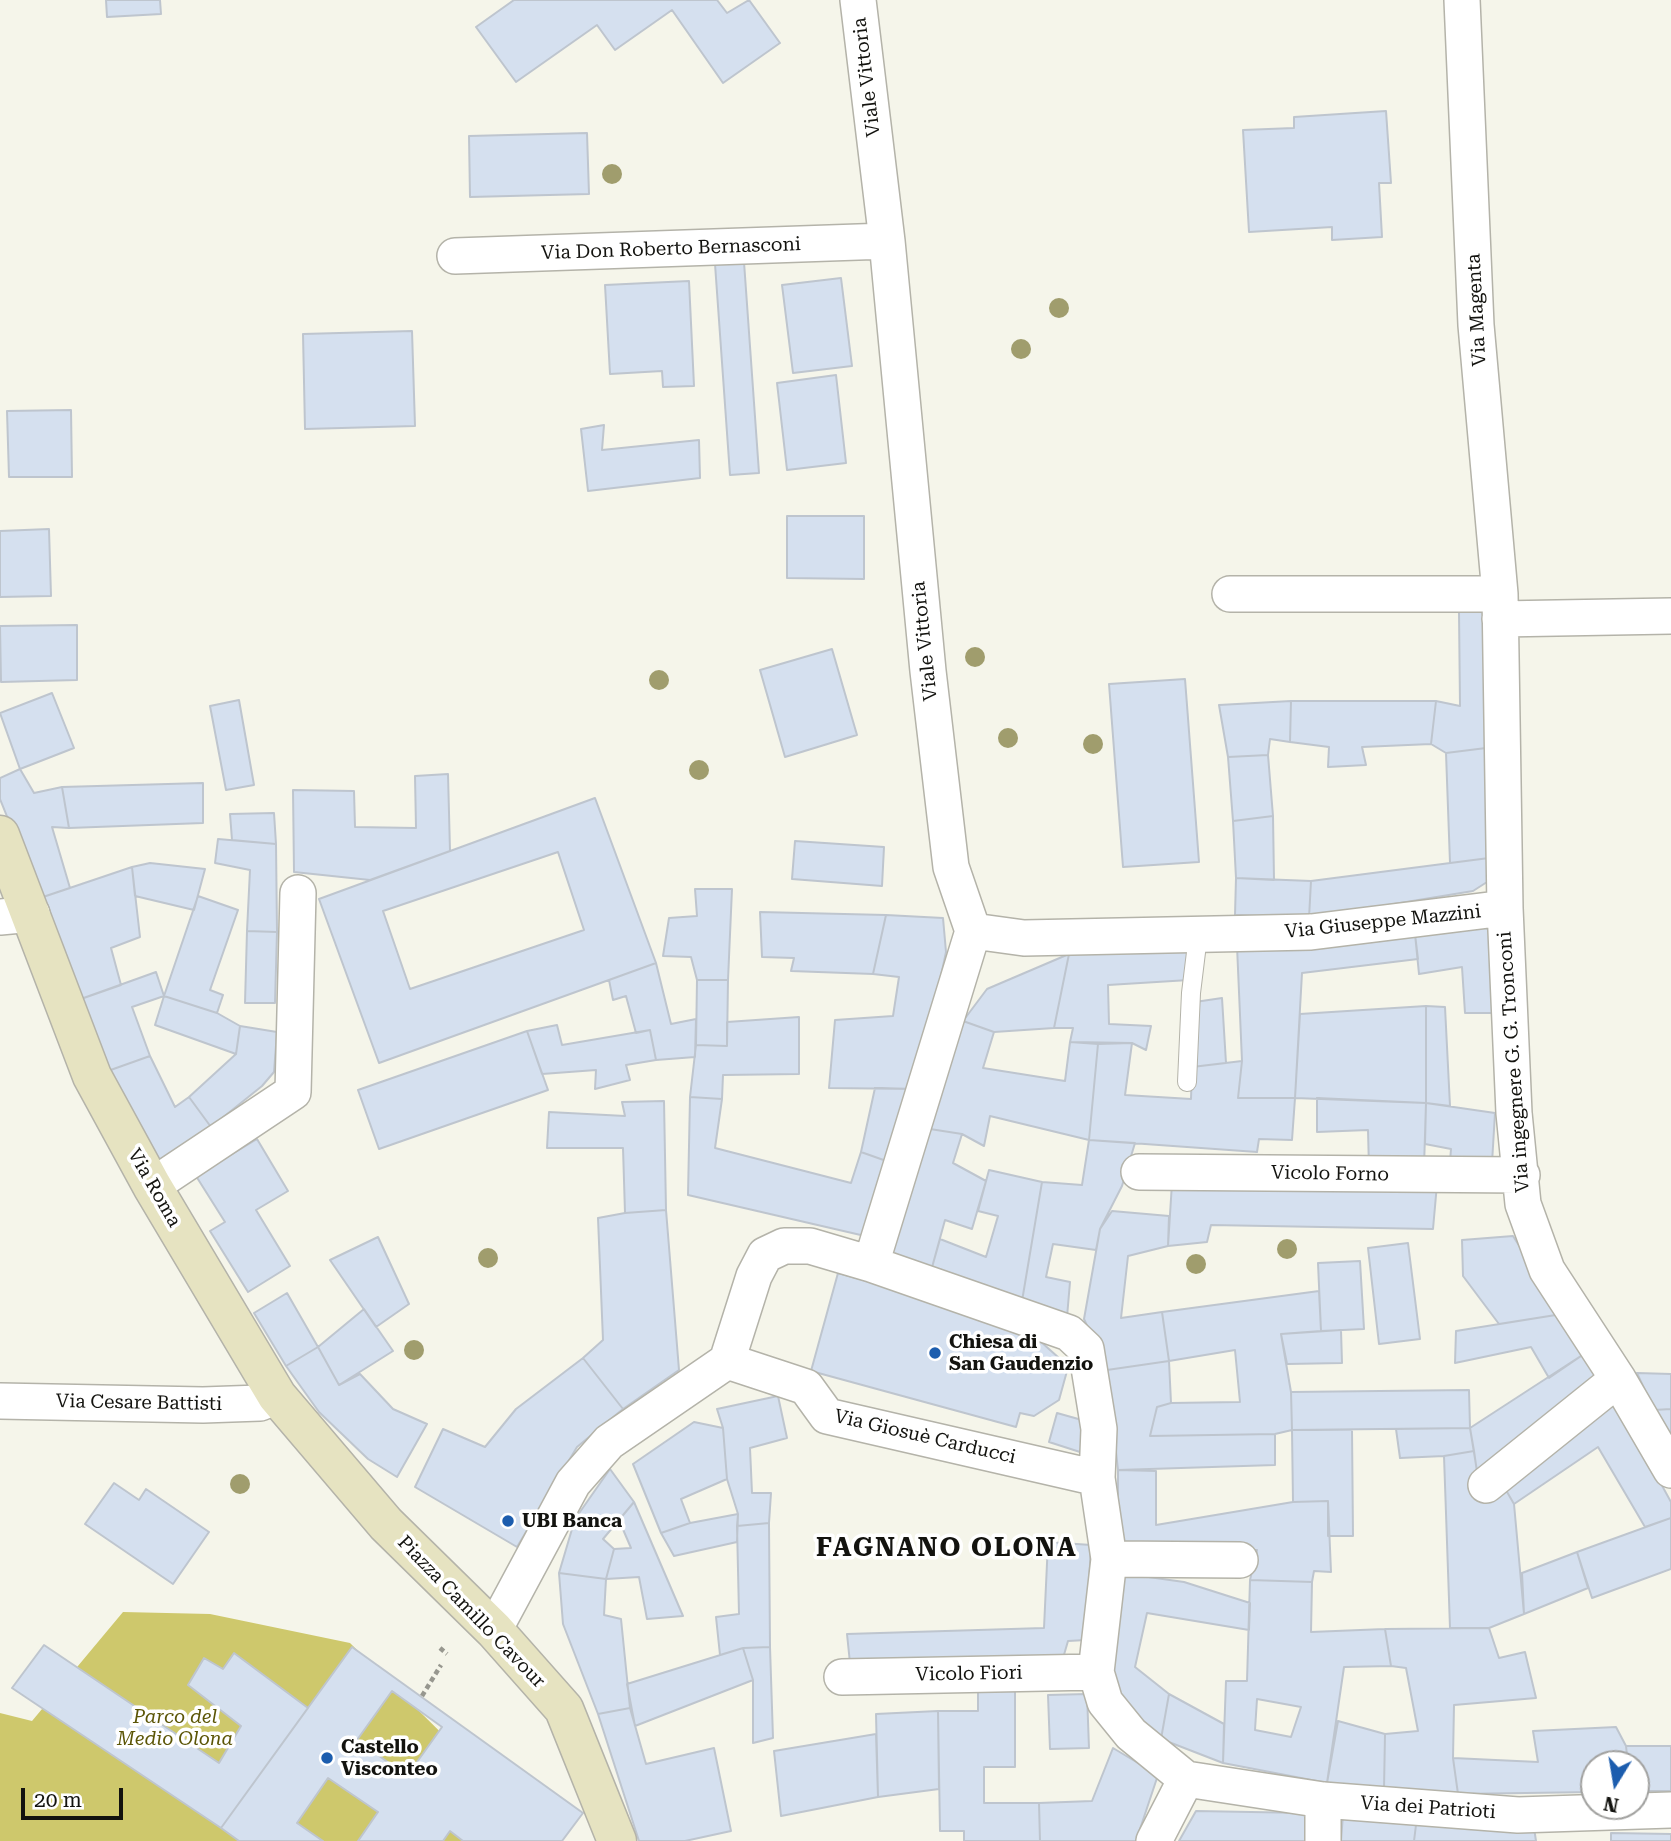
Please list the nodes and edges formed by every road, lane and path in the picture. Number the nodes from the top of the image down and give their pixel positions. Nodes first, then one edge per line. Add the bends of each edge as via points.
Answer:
1 (858, 0) edge
2 (1462, 0) edge
3 (887, 241) junction
4 (455, 256) dead end
5 (1230, 594) dead end
6 (1500, 606) junction
7 (1671, 616) edge
8 (0, 835) edge
9 (298, 893) dead end
10 (1504, 908) junction
11 (16, 916) edge
12 (973, 931) junction
13 (1214, 935) junction
14 (1187, 1082) dead end
15 (1139, 1172) dead end
16 (1521, 1175) junction
17 (152, 1186) junction
18 (871, 1264) junction
19 (727, 1361) junction
20 (1618, 1379) junction
21 (277, 1396) junction
22 (0, 1401) edge
23 (1671, 1471) edge
24 (1097, 1478) junction
25 (1486, 1485) dead end
26 (369, 1506) joint
27 (1109, 1559) junction
28 (1240, 1560) dead end
29 (494, 1630) junction
30 (440, 1648) dead end
31 (447, 1654) dead end
32 (441, 1665) dead end
33 (1096, 1672) junction
34 (842, 1676) dead end
35 (422, 1696) dead end
36 (1186, 1779) junction
37 (1324, 1801) junction
38 (1671, 1810) edge
39 (616, 1840) edge
40 (1154, 1841) edge
41 (1323, 1841) edge

1 - 3 street, Viale Vittoria
2 - 6 street, Via Magenta via 1476,325
3 - 4 street, Via Don Roberto Bernasconi
3 - 12 street, Viale Vittoria via 951,867
5 - 6 street
6 - 7 street
6 - 10 street, Via Giuseppe Mazzini
8 - 11 street, Via Roma
9 - 17 street via 293,1092
10 - 13 street, Via Giuseppe Mazzini via 1311,932
10 - 16 street, Via ingegnere G. G. Tronconi
11 - 17 street, Via Roma via 92,1076
12 - 13 street, Via Giuseppe Mazzini via 1024,938
12 - 18 street
13 - 14 lane via 1191,993
15 - 16 street, Vicolo Forno
16 - 20 street, Via ingegnere G. G. Tronconi via 1523,1204 1547,1270
17 - 21 street, Via Roma
18 - 19 street via 810,1246 784,1246 765,1255
18 - 24 street via 1025,1315 1069,1333 1086,1349 1099,1429
19 - 24 street, Via Giosuè Carducci via 806,1387 827,1416
19 - 29 street via 609,1442 573,1483
20 - 23 street, Via ingegnere G. G. Tronconi
20 - 25 street
21 - 22 street, Via Cesare Battisti via 260,1403 203,1405
21 - 26 street, Via Roma
24 - 27 street
26 - 29 street, Piazza Camillo Cavour
27 - 28 street
27 - 33 street
29 - 39 street, Piazza Camillo Cavour via 564,1709
30 - 31 path
32 - 35 path
33 - 34 street, Vicolo Fiori
33 - 36 street via 1105,1702 1130,1734
36 - 37 street, Via dei Patrioti
36 - 40 street
37 - 38 street, Via dei Patrioti via 1518,1815
37 - 41 street

